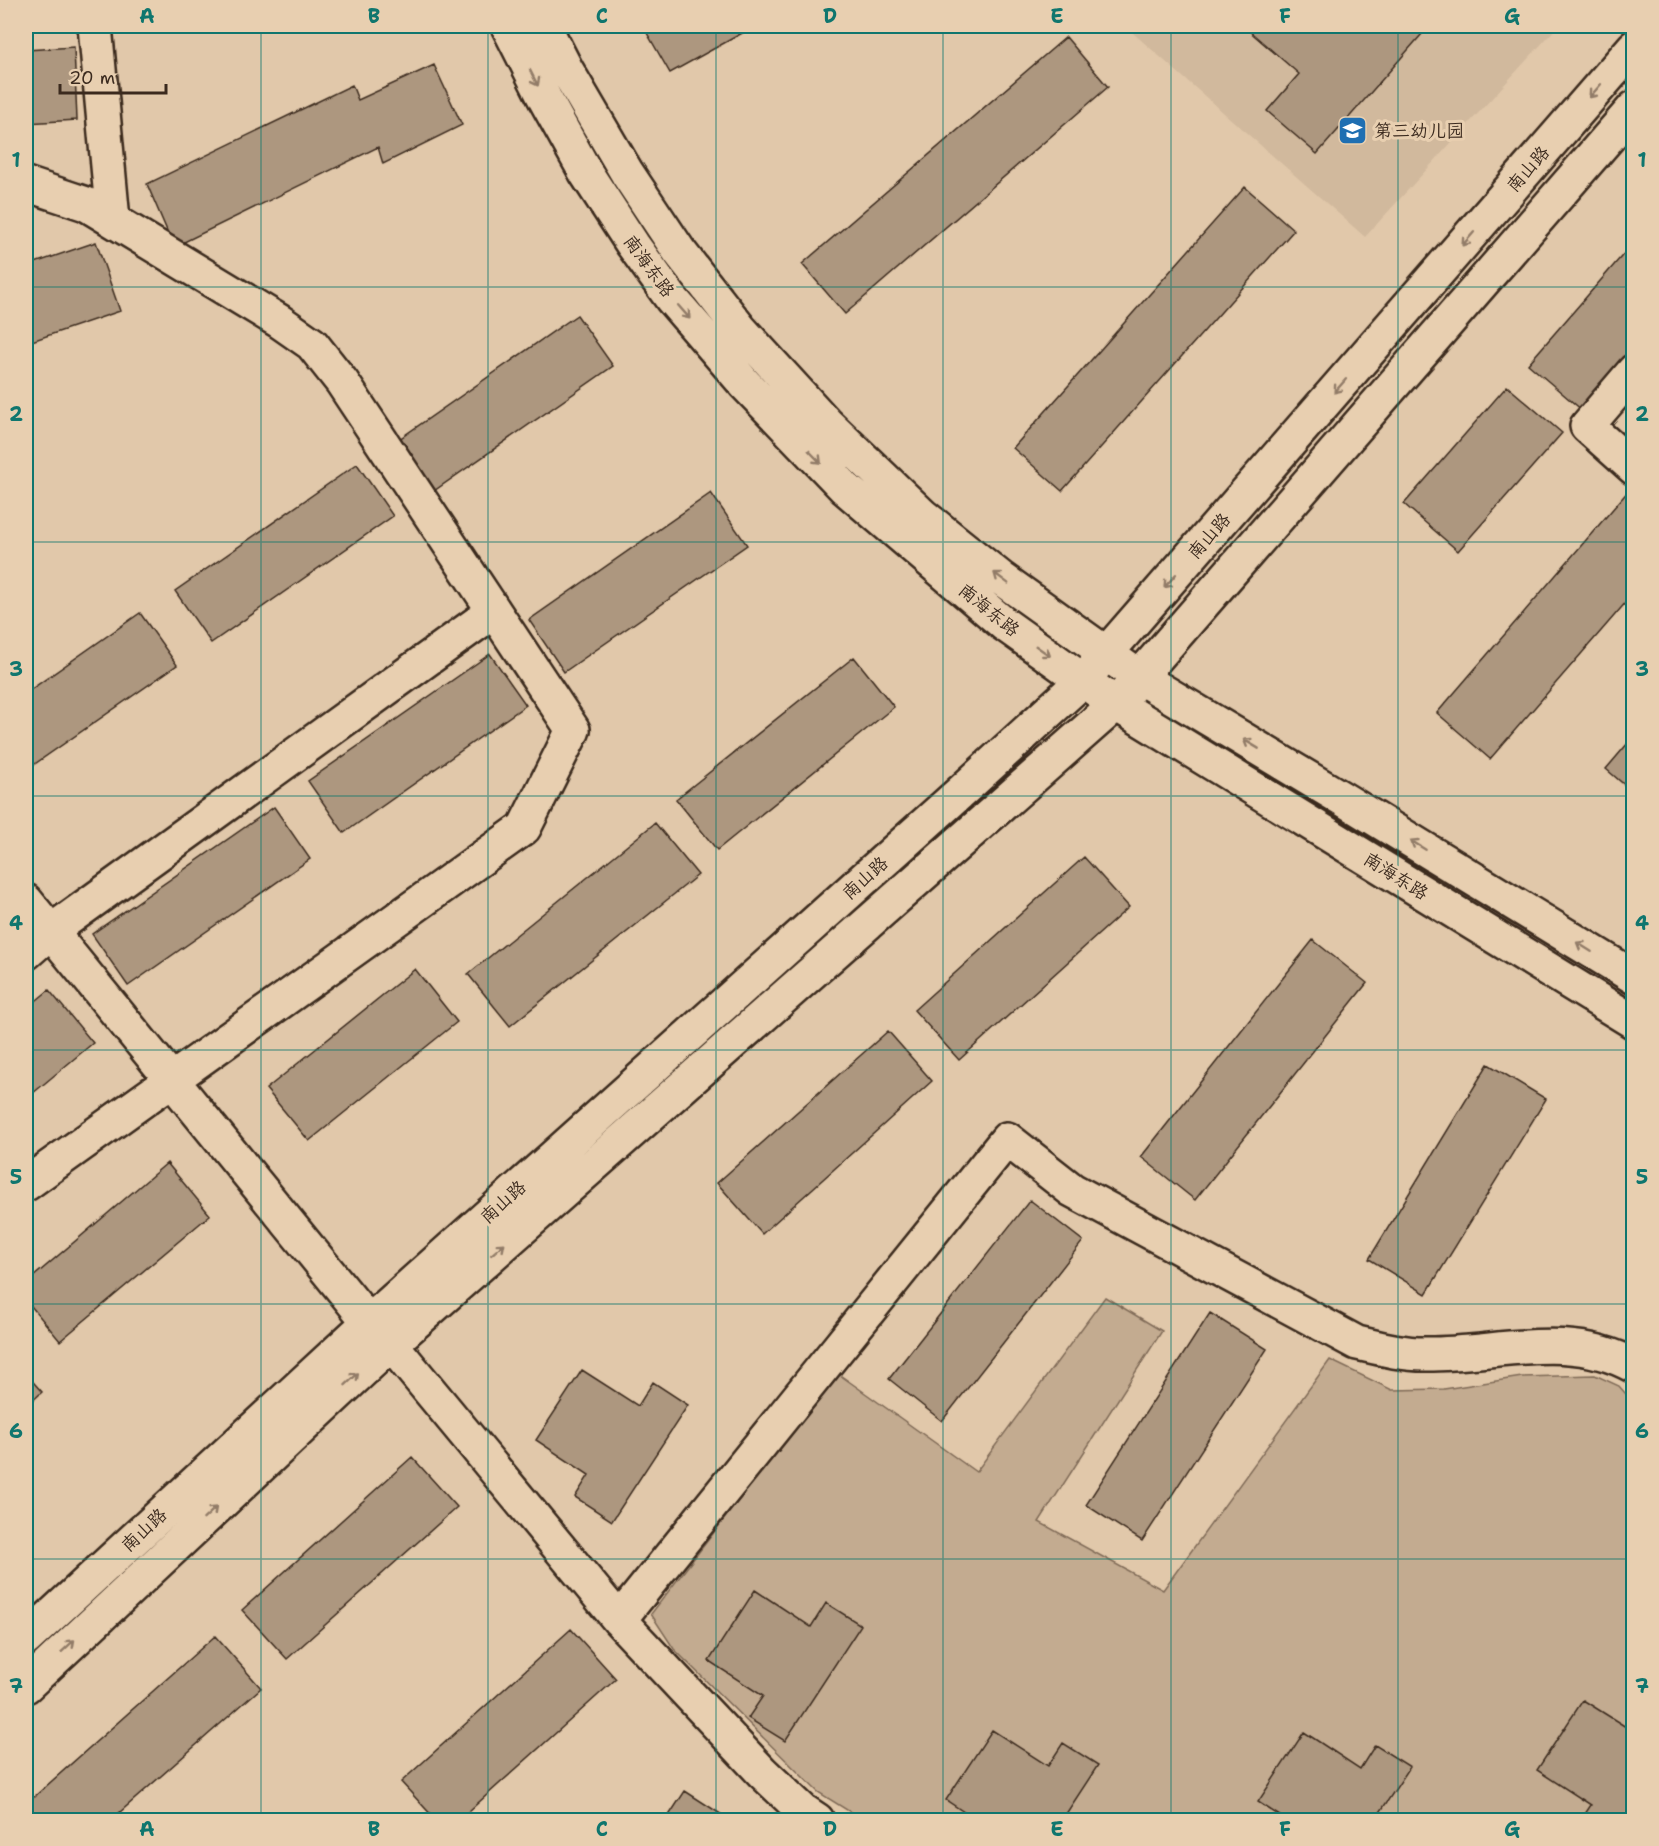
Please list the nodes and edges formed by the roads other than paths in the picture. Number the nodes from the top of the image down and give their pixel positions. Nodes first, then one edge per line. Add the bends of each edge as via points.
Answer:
1 (95, 26) edge
2 (508, 26) edge
3 (544, 26) edge
4 (1634, 47) edge
5 (1630, 119) edge
6 (26, 184) edge
7 (113, 220) junction
8 (1634, 371) edge
9 (1634, 468) edge
10 (494, 611) junction
11 (1106, 653) junction
12 (1139, 677) junction
13 (1083, 680) junction
14 (1116, 704) junction
15 (26, 901) edge
16 (51, 932) junction
17 (26, 953) edge
18 (1628, 971) edge
19 (1634, 1022) edge
20 (171, 1079) junction
21 (26, 1184) edge
22 (380, 1333) junction
23 (1634, 1366) edge
24 (619, 1620) junction
25 (26, 1639) edge
26 (26, 1686) edge
27 (817, 1821) edge

1 - 7 street
2 -> 13 street, 南海东路 via 586,173 633,245 671,298 745,384 854,496 1004,624
11 -> 3 street, 南海东路 via 1002,579 922,515 827,424 740,329 679,251 627,173
4 -> 11 street, 南山路
5 - 12 street, 南山路
6 - 7 street via 86,204
7 - 10 street via 312,344 342,382
8 - 9 street via 1587,426
10 - 16 street
10 - 20 street via 573,730 524,828
11 - 12 street, 南海东路
11 - 13 street, 南山路
12 - 14 street, 南山路
18 -> 12 street, 南海东路
13 - 14 street, 南海东路
13 - 22 street, 南山路
14 - 19 street, 南海东路
22 -> 14 street, 南山路
15 - 16 street
16 - 17 street
16 - 20 street
20 - 21 street
20 - 22 street
22 - 24 street
22 - 25 street, 南山路
26 -> 22 street, 南山路
23 - 24 street via 1619,1357 1580,1347 1534,1346 1425,1354 1357,1343 1072,1190 1007,1139
24 - 27 street via 762,1772

